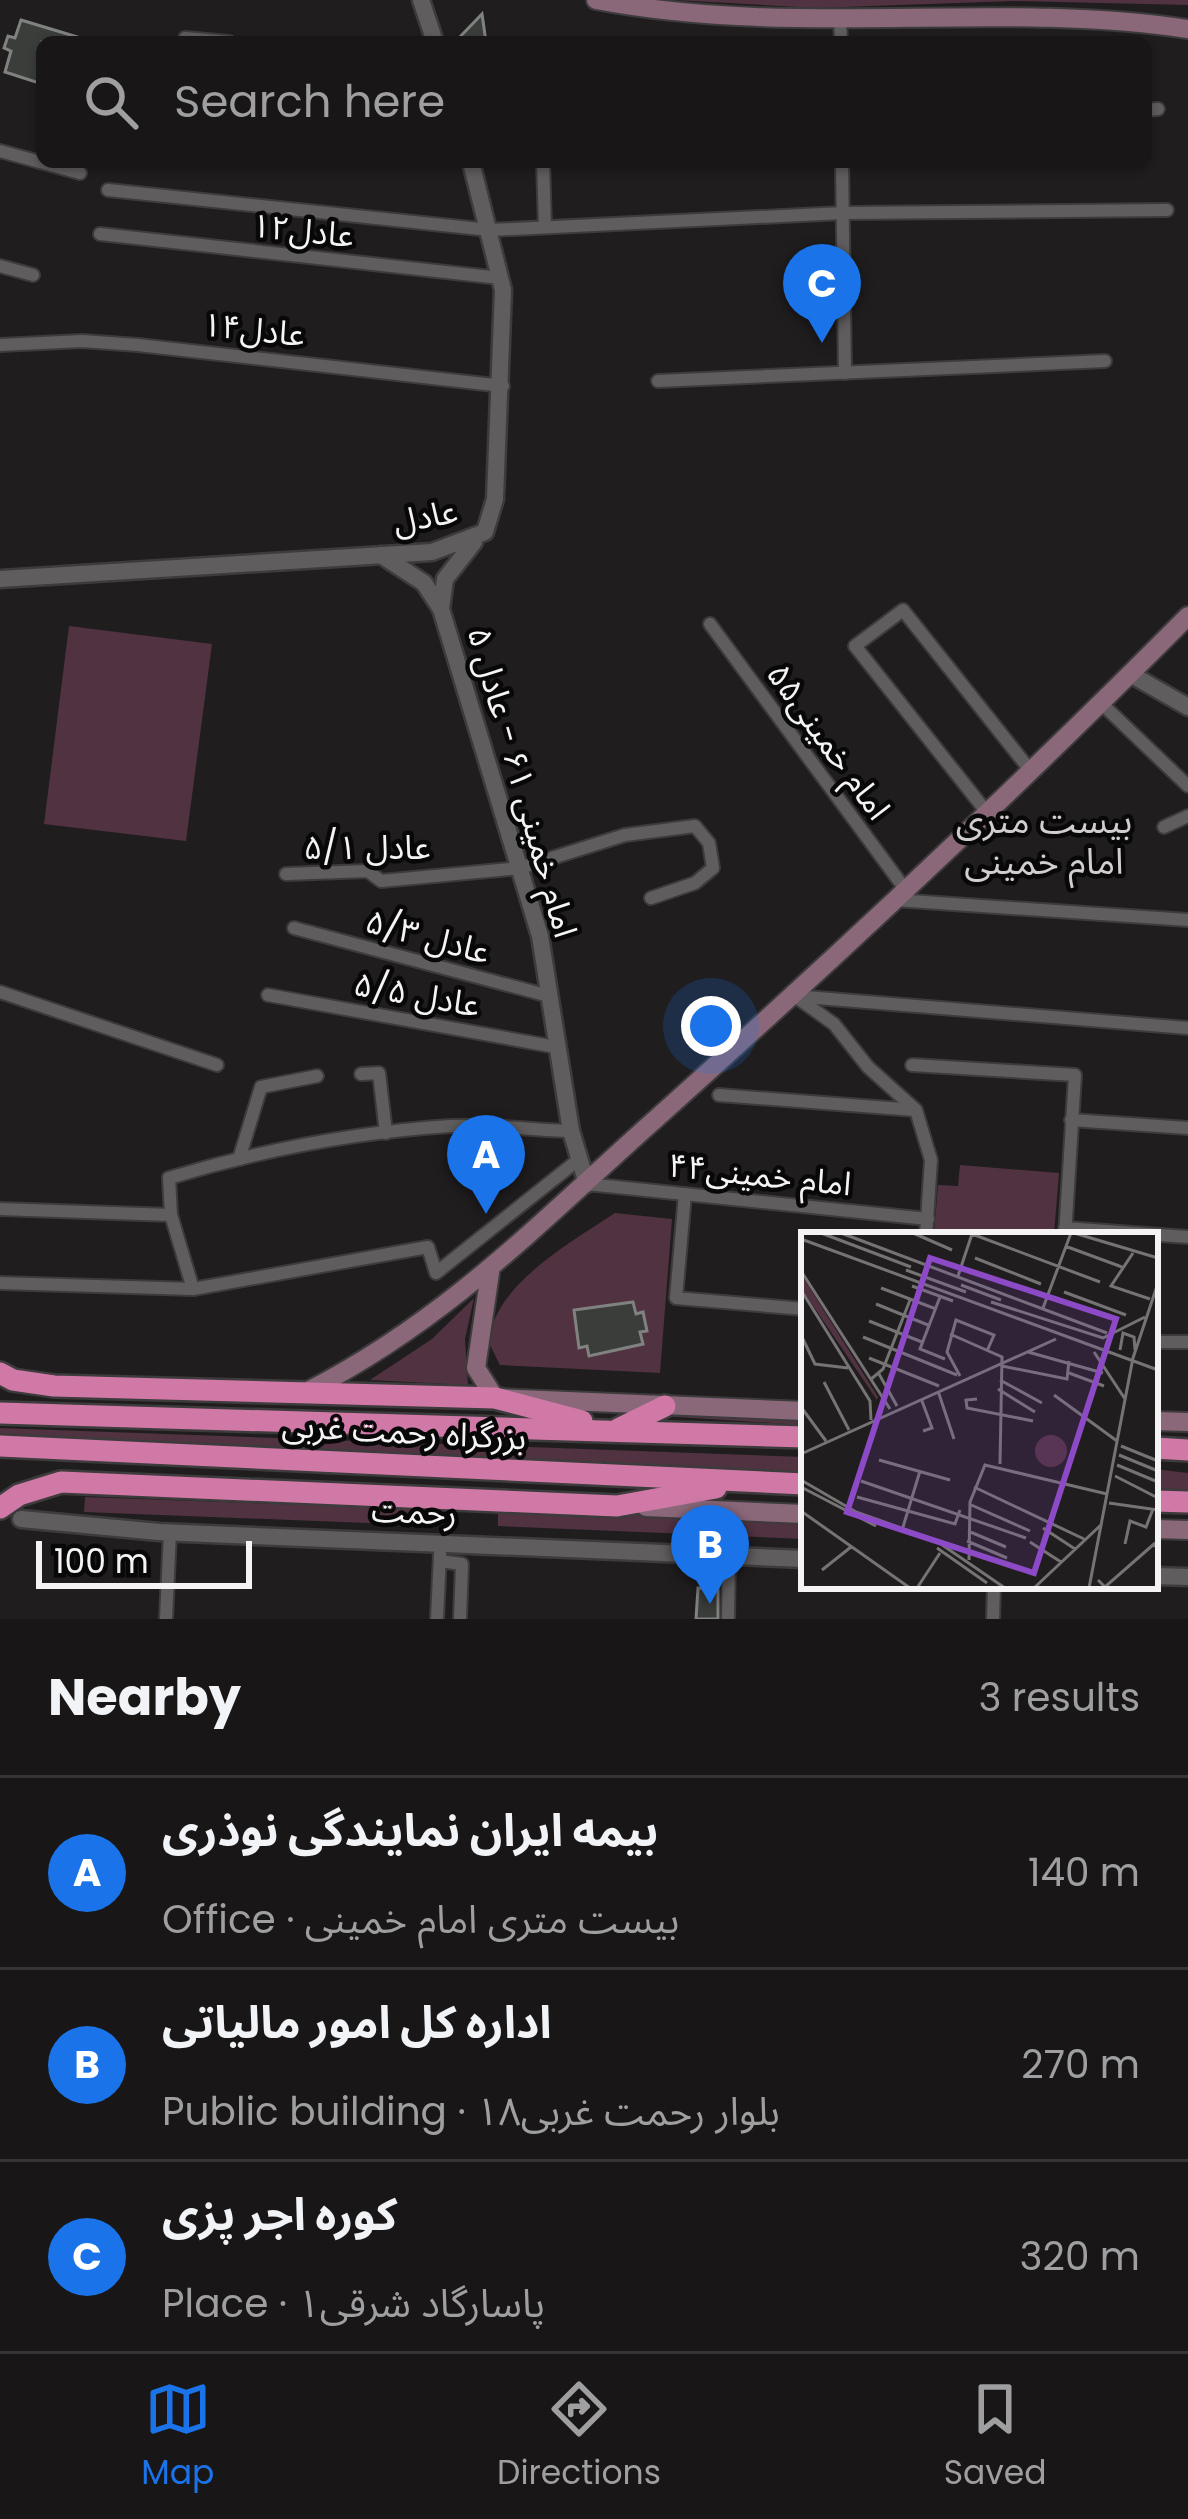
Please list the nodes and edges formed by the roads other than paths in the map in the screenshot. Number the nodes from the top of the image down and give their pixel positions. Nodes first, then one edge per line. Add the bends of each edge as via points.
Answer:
1 (421, 0) edge
2 (438, 0) edge
3 (596, 0) edge
4 (840, 19) junction
5 (1188, 28) edge
6 (433, 34) edge
7 (841, 36) edge
8 (0, 151) edge
9 (36, 161) edge
10 (62, 168) edge
11 (473, 168) edge
12 (543, 168) edge
13 (842, 168) edge
14 (80, 173) dead end
15 (108, 190) dead end
16 (1167, 210) dead end
17 (843, 213) junction
18 (545, 227) junction
19 (490, 230) junction
20 (100, 234) dead end
21 (0, 266) edge
22 (33, 275) dead end
23 (500, 278) junction
24 (0, 345) edge
25 (1105, 361) dead end
26 (845, 373) junction
27 (658, 381) dead end
28 (503, 386) junction
29 (484, 532) junction
30 (380, 555) junction
31 (0, 579) edge
32 (441, 608) junction
33 (1188, 616) edge
34 (710, 624) dead end
35 (1132, 675) junction
36 (1101, 703) junction
37 (1188, 707) edge
38 (1030, 770) junction
39 (1188, 786) edge
40 (985, 810) junction
41 (1188, 816) edge
42 (1164, 826) dead end
43 (520, 868) junction
44 (286, 874) dead end
45 (899, 895) junction
46 (651, 898) dead end
47 (1188, 920) edge
48 (294, 928) dead end
49 (0, 992) edge
50 (268, 994) dead end
51 (549, 996) junction
52 (793, 996) junction
53 (1188, 1028) edge
54 (556, 1047) junction
55 (217, 1065) dead end
56 (912, 1065) dead end
57 (362, 1074) dead end
58 (317, 1076) dead end
59 (719, 1095) dead end
60 (916, 1110) junction
61 (1071, 1120) junction
62 (1188, 1128) edge
63 (571, 1131) junction
64 (386, 1133) junction
65 (239, 1159) junction
66 (578, 1160) junction
67 (586, 1184) junction
68 (685, 1193) junction
69 (0, 1209) edge
70 (171, 1216) junction
71 (928, 1219) junction
72 (926, 1232) edge
73 (1065, 1232) edge
74 (1158, 1236) edge
75 (1188, 1237) edge
76 (490, 1273) junction
77 (0, 1283) edge
78 (194, 1288) junction
79 (801, 1309) edge
80 (0, 1373) edge
81 (310, 1390) junction
82 (495, 1398) junction
83 (665, 1406) junction
84 (801, 1411) edge
85 (0, 1413) edge
86 (1158, 1420) edge
87 (1188, 1422) edge
88 (616, 1430) junction
89 (801, 1437) edge
90 (0, 1446) edge
91 (1158, 1448) edge
92 (1188, 1450) edge
93 (752, 1482) junction
94 (801, 1484) edge
95 (617, 1506) junction
96 (0, 1508) edge
97 (801, 1514) edge
98 (21, 1519) dead end
99 (1158, 1529) edge
100 (1188, 1530) edge
101 (170, 1532) junction
102 (440, 1552) junction
103 (729, 1555) junction
104 (801, 1559) edge
105 (1158, 1576) edge
106 (1188, 1577) edge
107 (994, 1589) edge
108 (166, 1619) edge
109 (436, 1619) edge
110 (460, 1619) edge
111 (728, 1619) edge
112 (993, 1619) edge

1 - 6 street
2 - 6 street
3 - 4 main road via 710,16
4 - 5 main road via 1051,14
4 - 7 street
8 - 9 street
10 - 14 street
11 - 19 street, عادل
12 - 18 street
13 - 17 street
15 - 19 street
16 - 17 street
17 - 18 street
17 - 26 street
18 - 19 street
19 - 23 street, عادل
20 - 23 street, عادل۱۲
21 - 22 street
23 - 28 street, عادل
24 - 28 street, عادل۱۴ via 82,340
25 - 26 street
26 - 27 street
28 - 29 street, عادل via 495,499
29 - 30 street, عادل via 454,547
29 - 32 street, امام خمینی ۶۱ - عادل ۵ via 445,579
30 - 31 street, عادل
30 - 32 street, امام خمینی ۶۱ - عادل ۵ via 424,583
32 - 43 street, امام خمینی ۶۱ - عادل ۵
33 - 35 main road
34 - 45 street, امام خمینی۵۵
35 - 36 main road
35 - 37 street
36 - 38 main road
36 - 39 street
38 - 40 main road
38 - 40 street via 902,610 855,646
40 - 45 main road
41 - 42 street
43 - 44 street, عادل ۵/۱ via 381,880 368,872
43 - 46 street, عادل ۵/۱ via 625,836 695,826 709,843 713,868
43 - 51 street, امام خمینی ۶۱ - عادل ۵
45 - 47 street
45 - 52 main road
48 - 51 street, عادل ۵/۳
49 - 55 street
50 - 54 street, عادل ۵/۵
51 - 54 street, امام خمینی ۶۱ - عادل ۵
52 - 53 street
52 - 60 street via 834,1024
52 - 67 main road
54 - 63 street, امام خمینی ۶۱ - عادل ۵
56 - 61 street via 1075,1075
57 - 64 street via 379,1073
58 - 65 street via 261,1088
59 - 60 street
60 - 71 street via 931,1160
61 - 62 street
61 - 73 street
63 - 64 street via 454,1126
63 - 66 street, امام خمینی ۶۱ - عادل ۵
64 - 65 street
65 - 70 street via 169,1178
66 - 67 street, امام خمینی ۶۱ - عادل ۵
66 - 78 street via 436,1273 428,1246
67 - 68 street, ۴۴امام خمینی
67 - 76 main road
68 - 71 street, ۴۴امام خمینی
68 - 79 street via 676,1298
69 - 70 street
70 - 78 street
71 - 72 street
74 - 75 street
76 - 81 main road via 373,1358
76 - 82 main road via 476,1368
77 - 78 street
80 - 81 highway via 54,1386
81 - 82 highway
82 - 83 main road
82 - 88 highway
83 - 84 main road
83 - 88 highway
85 - 88 highway, بزرگراه رحمت غربی
86 - 87 main road
88 - 89 highway, بزرگراه رحمت غربی
90 - 93 highway, بزرگراه رحمت غربی
91 - 92 highway
93 - 94 highway, بزرگراه رحمت غربی
93 - 95 highway
95 - 96 highway via 61,1482
95 - 97 main road
98 - 101 street, رحمت
99 - 100 main road
101 - 102 street, رحمت
101 - 108 street
102 - 103 street, رحمت
102 - 109 street
102 - 110 street via 462,1564
103 - 104 street, رحمت
103 - 111 street
105 - 106 street
107 - 112 street

